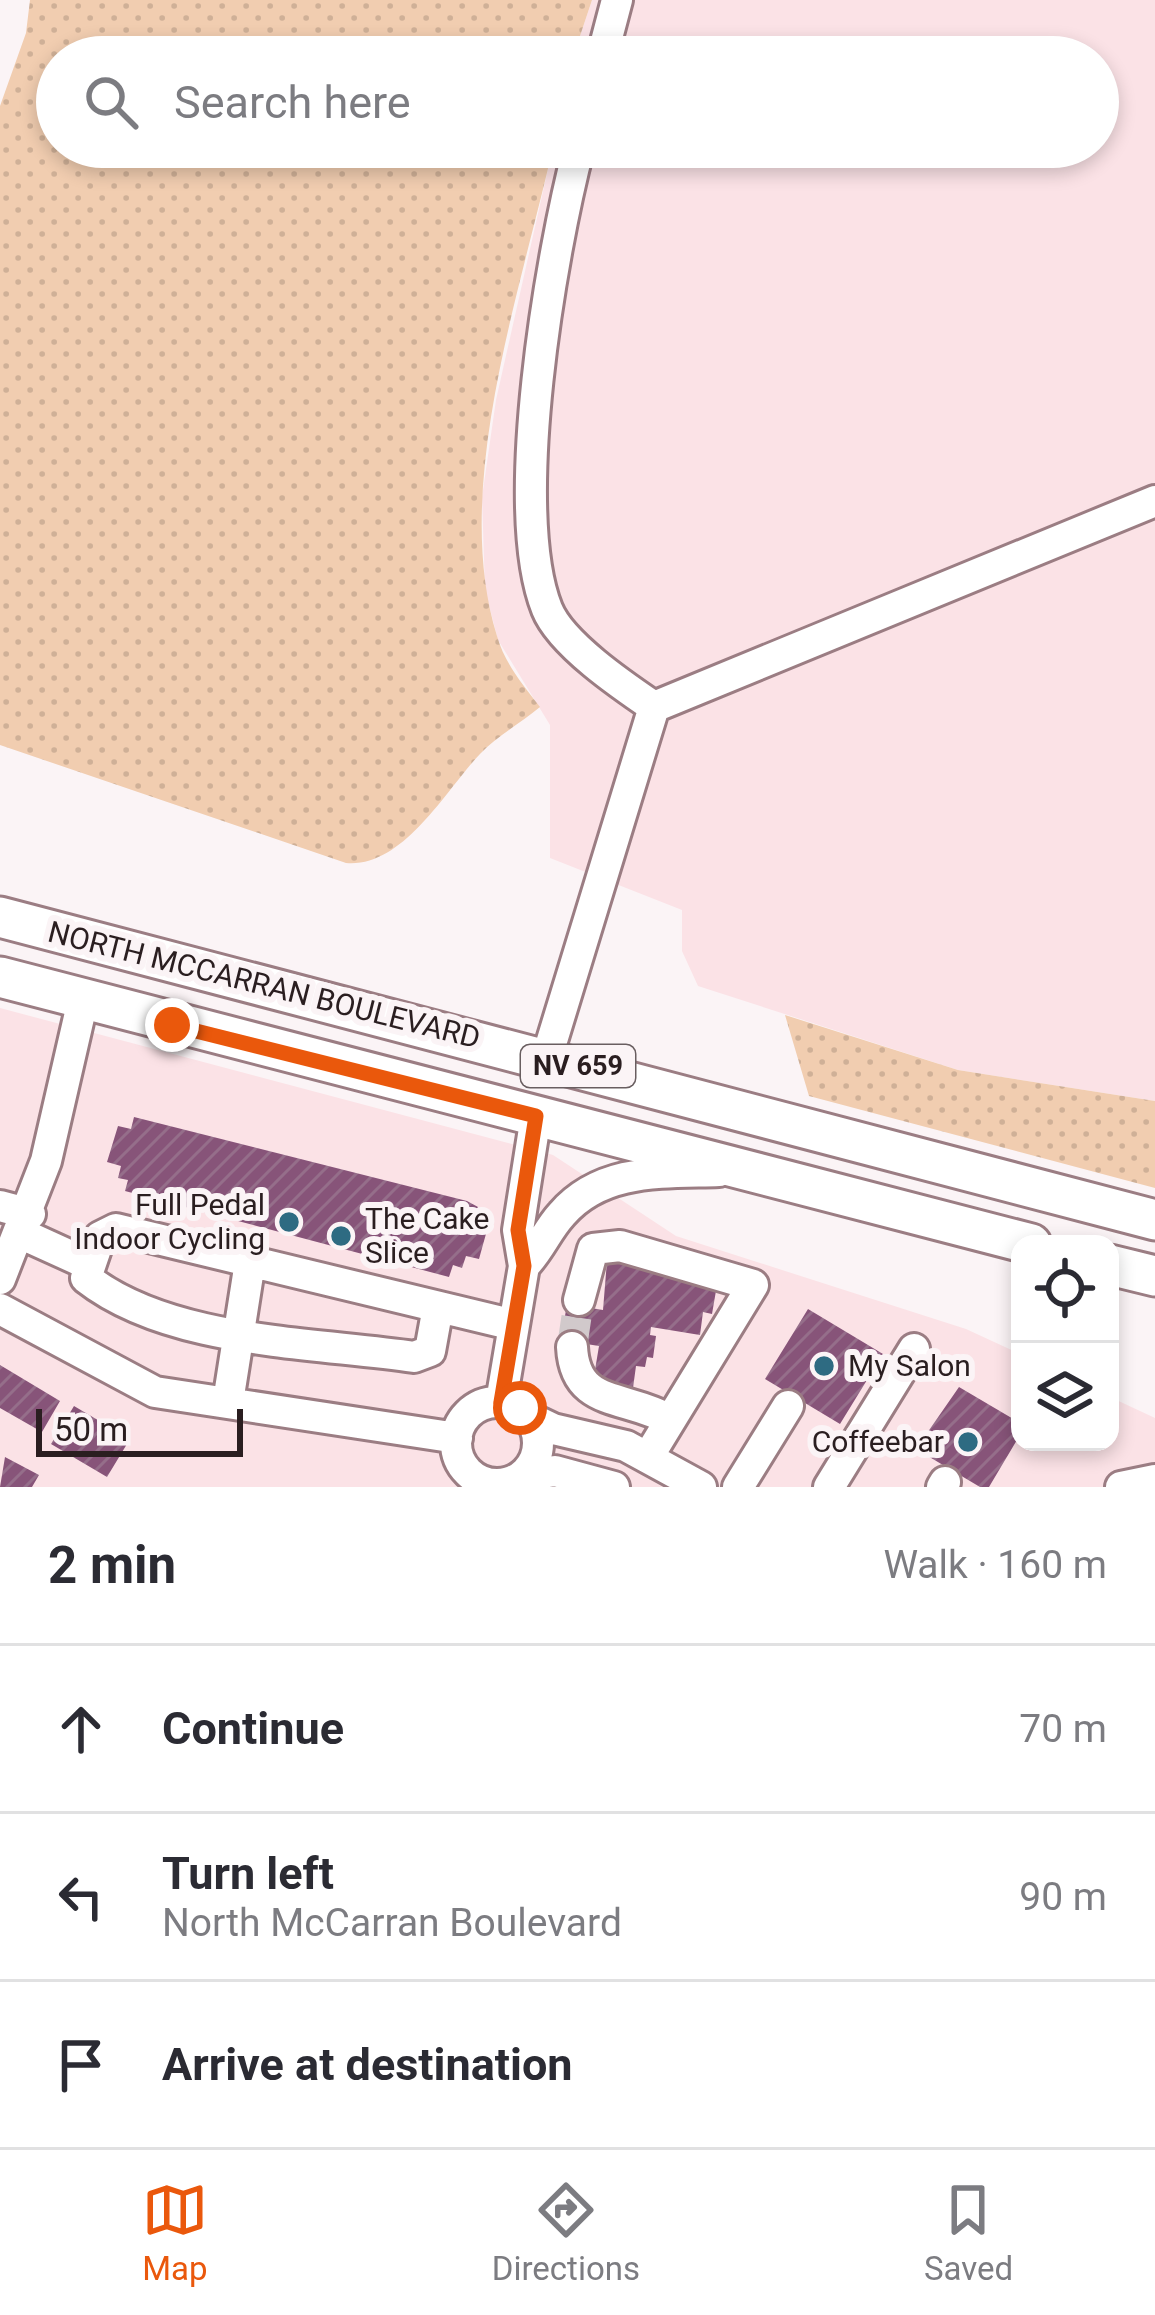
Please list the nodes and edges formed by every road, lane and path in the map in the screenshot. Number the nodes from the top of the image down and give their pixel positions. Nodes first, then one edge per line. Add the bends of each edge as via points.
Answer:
1 (617, 0) edge
2 (608, 36) edge
3 (573, 168) edge
4 (1155, 501) edge
5 (654, 706) junction
6 (0, 916) edge
7 (0, 977) edge
8 (82, 1000) junction
9 (547, 1057) junction
10 (536, 1116) junction
11 (744, 1170) junction
12 (17, 1218) edge
13 (1155, 1220) edge
14 (1011, 1239) edge
15 (250, 1262) junction
16 (90, 1265) junction
17 (524, 1266) junction
18 (1119, 1266) edge
19 (1155, 1276) edge
20 (0, 1279) edge
21 (579, 1300) tunnel mouth
22 (438, 1307) junction
23 (0, 1309) edge
24 (514, 1325) junction
25 (239, 1332) junction
26 (572, 1347) tunnel mouth
27 (914, 1349) dead end
28 (228, 1402) junction
29 (788, 1406) dead end
30 (514, 1409) junction
31 (670, 1420) junction
32 (457, 1438) junction
33 (644, 1455) junction
34 (522, 1477) junction
35 (1155, 1480) edge
36 (615, 1487) edge
37 (701, 1487) edge
38 (738, 1487) edge
39 (829, 1487) edge
40 (1121, 1487) edge

1 - 2 lane
3 - 5 lane via 527,490 547,611 605,674
4 - 5 lane
5 - 9 lane
6 - 9 main road, NORTH MCCARRAN BOULEVARD / NV 659
7 - 8 main road, NORTH MCCARRAN BOULEVARD / NV 659
8 - 10 main road, NORTH MCCARRAN BOULEVARD / NV 659
8 - 12 lane
9 - 10 main road
9 - 13 main road, NORTH MCCARRAN BOULEVARD / NV 659
10 - 11 main road, NORTH MCCARRAN BOULEVARD / NV 659
10 - 17 lane via 518,1230
11 - 14 main road, NORTH MCCARRAN BOULEVARD / NV 659
11 - 17 lane via 629,1174 607,1183 565,1209
12 - 16 lane
12 - 20 lane
15 - 16 lane via 116,1229 100,1237
15 - 22 lane
15 - 25 lane
16 - 25 lane via 86,1278 118,1304 163,1321
17 - 24 lane
18 - 19 main road
21 - 31 lane via 593,1249 620,1246 753,1286
22 - 24 lane
22 - 25 lane via 430,1351 414,1357
23 - 28 lane via 134,1384
24 - 30 lane
25 - 28 lane
26 - 31 lane via 573,1375 587,1392
27 - 39 lane
28 - 32 lane
29 - 38 lane
30 - 32 lane via 481,1405
30 - 33 lane
30 - 34 lane via 538,1442
31 - 33 lane
32 - 34 lane via 467,1472 484,1483
33 - 36 lane
33 - 37 lane
34 - 36 lane via 555,1472
35 - 40 lane

